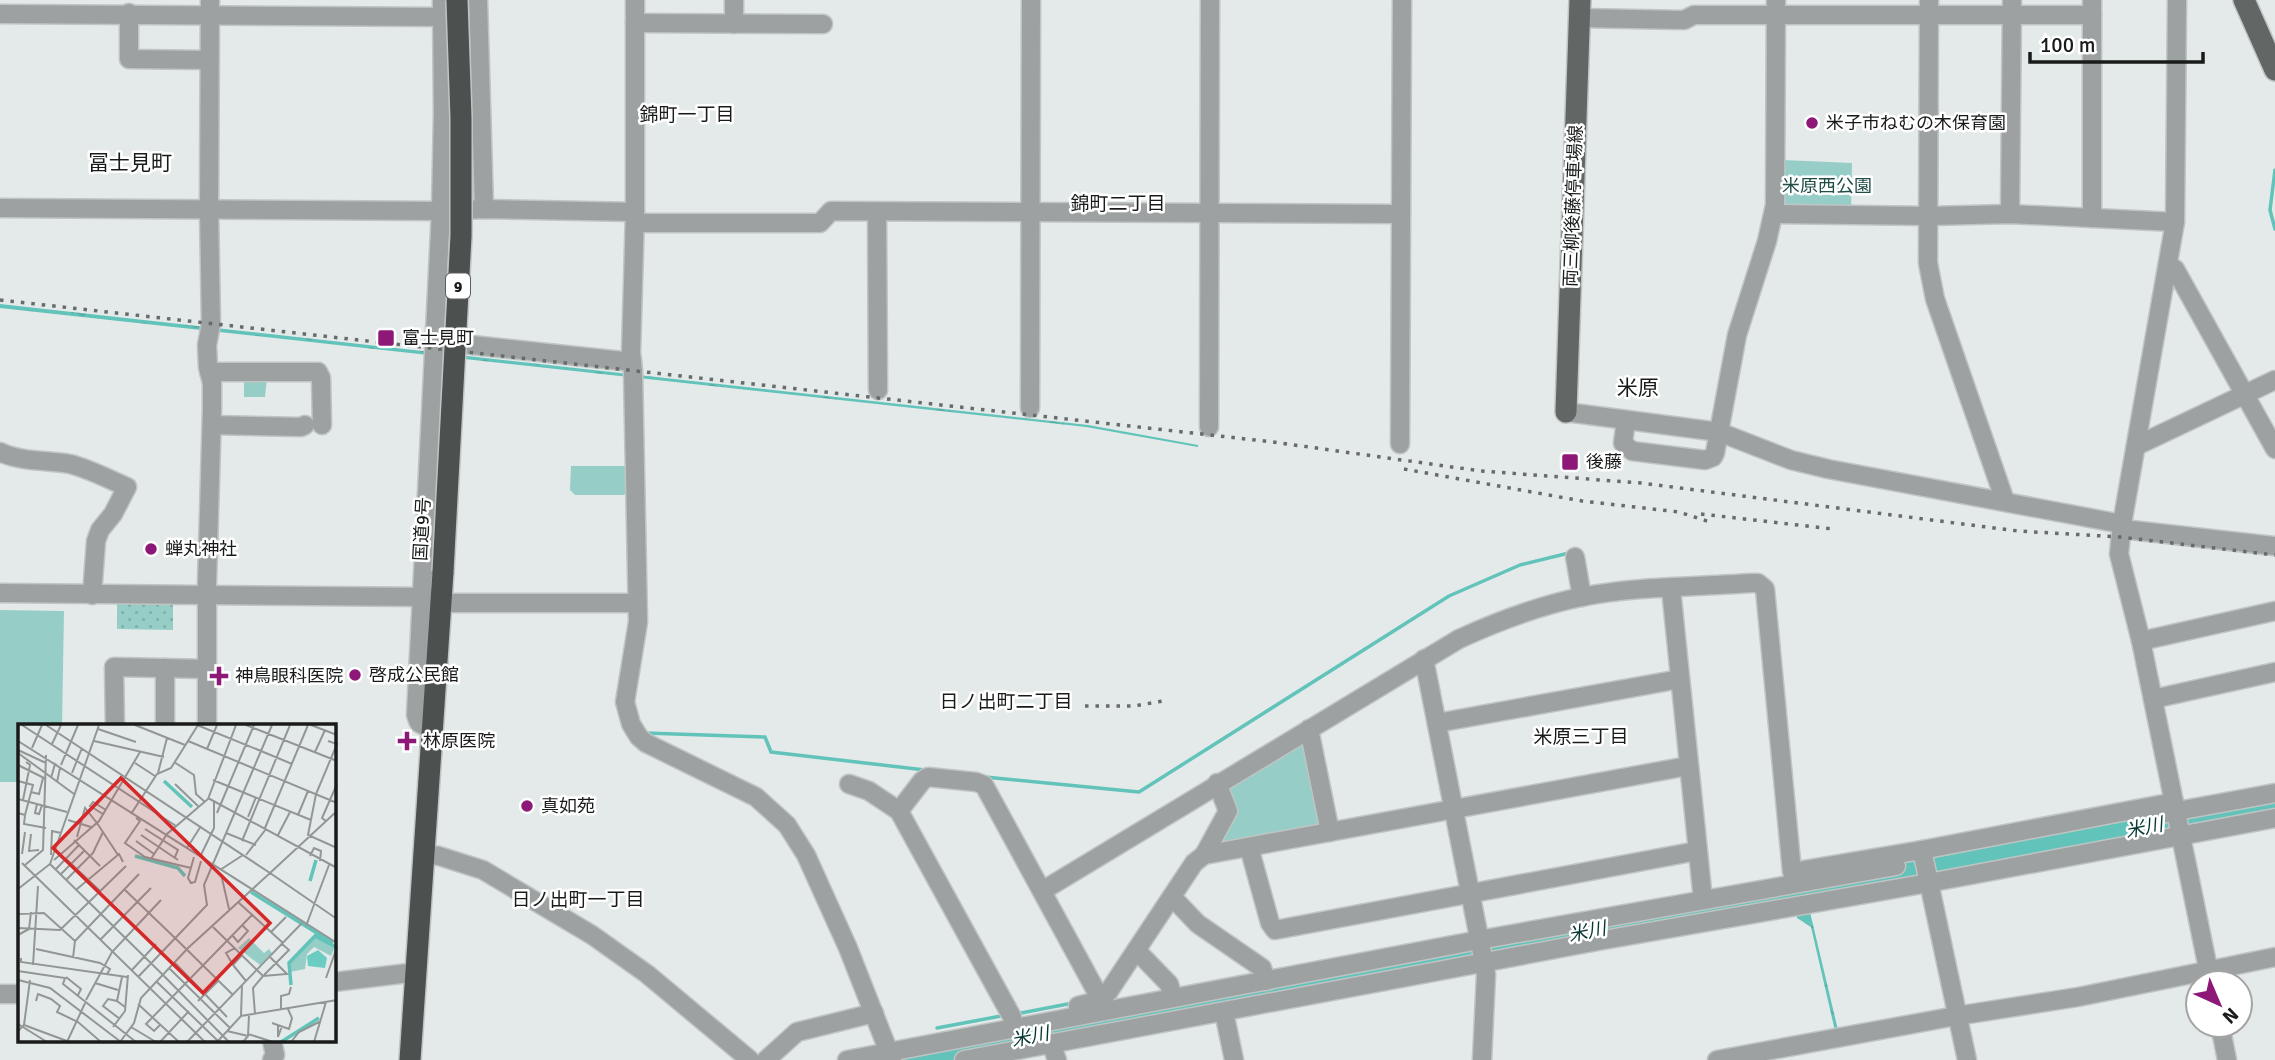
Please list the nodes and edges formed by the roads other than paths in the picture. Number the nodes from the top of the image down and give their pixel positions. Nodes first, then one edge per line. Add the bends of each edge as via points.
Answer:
1 (457, 0) edge
2 (478, 0) edge
3 (635, 0) edge
4 (734, 0) edge
5 (1031, 0) edge
6 (1210, 0) edge
7 (1402, 0) edge
8 (2177, 0) edge
9 (2244, 0) edge
10 (77, 7) edge
11 (210, 7) edge
12 (1775, 7) edge
13 (1928, 7) edge
14 (442, 8) edge
15 (2012, 8) edge
16 (2092, 8) edge
17 (1580, 9) edge
18 (129, 13) junction
19 (0, 14) edge
20 (635, 23) junction
21 (734, 24) junction
22 (823, 24) dead end
23 (209, 60) junction
24 (2275, 70) edge
25 (0, 208) edge
26 (209, 209) junction
27 (484, 209) junction
28 (441, 211) junction
29 (1211, 212) junction
30 (877, 213) junction
31 (1031, 213) junction
32 (1401, 214) junction
33 (1774, 214) junction
34 (2010, 214) junction
35 (1930, 216) junction
36 (635, 217) junction
37 (2092, 218) junction
38 (2175, 222) junction
39 (2168, 265) junction
40 (435, 341) junction
41 (209, 372) junction
42 (633, 372) junction
43 (2275, 380) edge
44 (878, 390) dead end
45 (2245, 395) junction
46 (1030, 408) dead end
47 (1566, 412) joint
48 (1626, 420) junction
49 (212, 425) junction
50 (1209, 427) dead end
51 (1719, 432) junction
52 (1400, 444) dead end
53 (2136, 446) junction
54 (2275, 449) edge
55 (0, 452) edge
56 (2005, 501) junction
57 (2122, 527) junction
58 (2275, 547) edge
59 (1575, 557) dead end
60 (1671, 589) junction
61 (0, 593) edge
62 (92, 595) junction
63 (208, 595) junction
64 (1582, 597) junction
65 (430, 599) junction
66 (636, 603) junction
67 (2275, 611) edge
68 (2141, 641) junction
69 (1424, 659) junction
70 (165, 668) junction
71 (207, 669) junction
72 (2275, 672) edge
73 (1680, 679) junction
74 (2153, 699) junction
75 (1437, 723) junction
76 (115, 724) edge
77 (165, 724) edge
78 (207, 724) edge
79 (1309, 729) junction
80 (1688, 766) junction
81 (1217, 783) junction
82 (849, 784) dead end
83 (2275, 793) edge
84 (1454, 808) junction
85 (899, 811) junction
86 (2178, 818) junction
87 (2275, 818) edge
88 (1330, 832) junction
89 (1249, 847) junction
90 (1697, 851) junction
91 (425, 854) junction
92 (1204, 855) junction
93 (1922, 855) junction
94 (1928, 882) junction
95 (1042, 891) junction
96 (1471, 895) junction
97 (1172, 897) junction
98 (1703, 900) junction
99 (1137, 951) junction
100 (1481, 951) junction
101 (2275, 957) edge
102 (2208, 969) edge
103 (2236, 969) edge
104 (417, 972) junction
105 (1266, 981) junction
106 (2184, 981) edge
107 (336, 982) edge
108 (1171, 991) dead end
109 (0, 993) edge
110 (18, 993) edge
111 (1101, 1000) junction
112 (874, 1013) junction
113 (1224, 1013) junction
114 (1956, 1016) junction
115 (1012, 1017) junction
116 (2223, 1039) edge
117 (272, 1042) edge
118 (1054, 1051) edge
119 (889, 1053) edge
120 (272, 1060) edge
121 (410, 1060) edge
122 (750, 1060) edge
123 (766, 1060) edge
124 (846, 1060) edge
125 (964, 1060) edge
126 (1234, 1060) edge
127 (1482, 1060) edge
128 (1717, 1060) edge
129 (1967, 1060) edge
130 (2227, 1060) edge

1 - 65 highway, 国道9号 / 9, bridge via 461,236 443,572
2 - 27 street
3 - 20 street
4 - 21 street
5 - 31 street
6 - 29 street
7 - 32 street
8 - 38 street
9 - 24 main road
10 - 18 street
10 - 19 street
11 - 14 street
11 - 18 street
11 - 23 street
12 - 13 street
12 - 17 street via 1695,15 1685,20
12 - 33 street
13 - 15 street
13 - 35 street
14 - 28 street
15 - 16 street
15 - 34 street
16 - 37 street
17 - 47 main road, 両三柳後藤停車場線
18 - 23 street via 129,59
20 - 21 street
20 - 36 street
21 - 22 street
23 - 26 street
25 - 26 street
26 - 28 street
26 - 41 street
27 - 28 street
27 - 36 street
28 - 40 street
29 - 31 street
29 - 32 street
29 - 50 street
30 - 31 street
30 - 36 street via 831,211 820,223
30 - 44 street
31 - 46 street
32 - 52 street
33 - 35 street
33 - 51 street via 1737,335
34 - 35 street
34 - 37 street
35 - 56 street via 1928,263 1935,299
36 - 42 street
37 - 38 street
38 - 39 street
39 - 45 street via 2175,269
39 - 53 street
40 - 42 street
40 - 65 street
41 - 49 street
41 - 49 street via 318,372 321,378 314,425
42 - 66 street
43 - 45 street
45 - 53 street
45 - 54 street
47 - 48 street
48 - 51 street
48 - 51 street via 1623,443 1644,453 1710,459
49 - 63 street
51 - 56 street via 1828,469
53 - 57 street
55 - 62 street via 18,459 83,467 127,486 96,541
56 - 57 street
57 - 58 street
57 - 68 street via 2119,554
59 - 64 street
60 - 64 street
60 - 73 street
60 - 93 street via 1758,583 1765,589 1792,872
61 - 62 street
62 - 63 street
63 - 65 street
63 - 71 street
64 - 69 street via 1484,627
65 - 66 street
65 - 91 highway, 国道9号 / 9 via 433,730
66 - 112 street via 625,702 631,724 646,743 756,797 787,824 806,855
67 - 68 street
68 - 74 street
69 - 75 street
69 - 79 street
70 - 71 street
70 - 76 street via 114,667
70 - 77 street
71 - 78 street
72 - 74 street
73 - 75 street
73 - 80 street
74 - 86 street
75 - 84 street
79 - 81 street
79 - 88 street
80 - 84 street
80 - 90 street
81 - 92 street via 1228,811
81 - 95 street
82 - 85 street
83 - 86 street
84 - 88 street
84 - 96 street
85 - 95 street via 928,777 982,783
85 - 115 street
86 - 87 street
86 - 93 street
86 - 94 street
86 - 102 street
88 - 89 street
89 - 92 street
89 - 96 street via 1275,930
90 - 96 street
90 - 98 street
91 - 104 highway, 国道9号 / 9
91 - 122 street via 483,870 601,942
92 - 97 street
93 - 94 street
93 - 98 street via 1880,870
94 - 100 street
94 - 114 street
95 - 111 street
96 - 100 street
97 - 99 street
97 - 105 street via 1198,924 1262,968
98 - 100 street
99 - 108 street
99 - 111 street
100 - 105 street
100 - 113 street
100 - 127 street via 1486,975
101 - 103 street
104 - 107 street
104 - 121 highway, 国道9号 / 9
105 - 119 street
106 - 114 street
109 - 110 street
111 - 115 street
112 - 119 street
112 - 123 street via 797,1032
113 - 118 street
113 - 126 street
114 - 128 street
114 - 129 street
115 - 119 street
116 - 130 street
117 - 120 street
118 - 125 street
119 - 124 street

